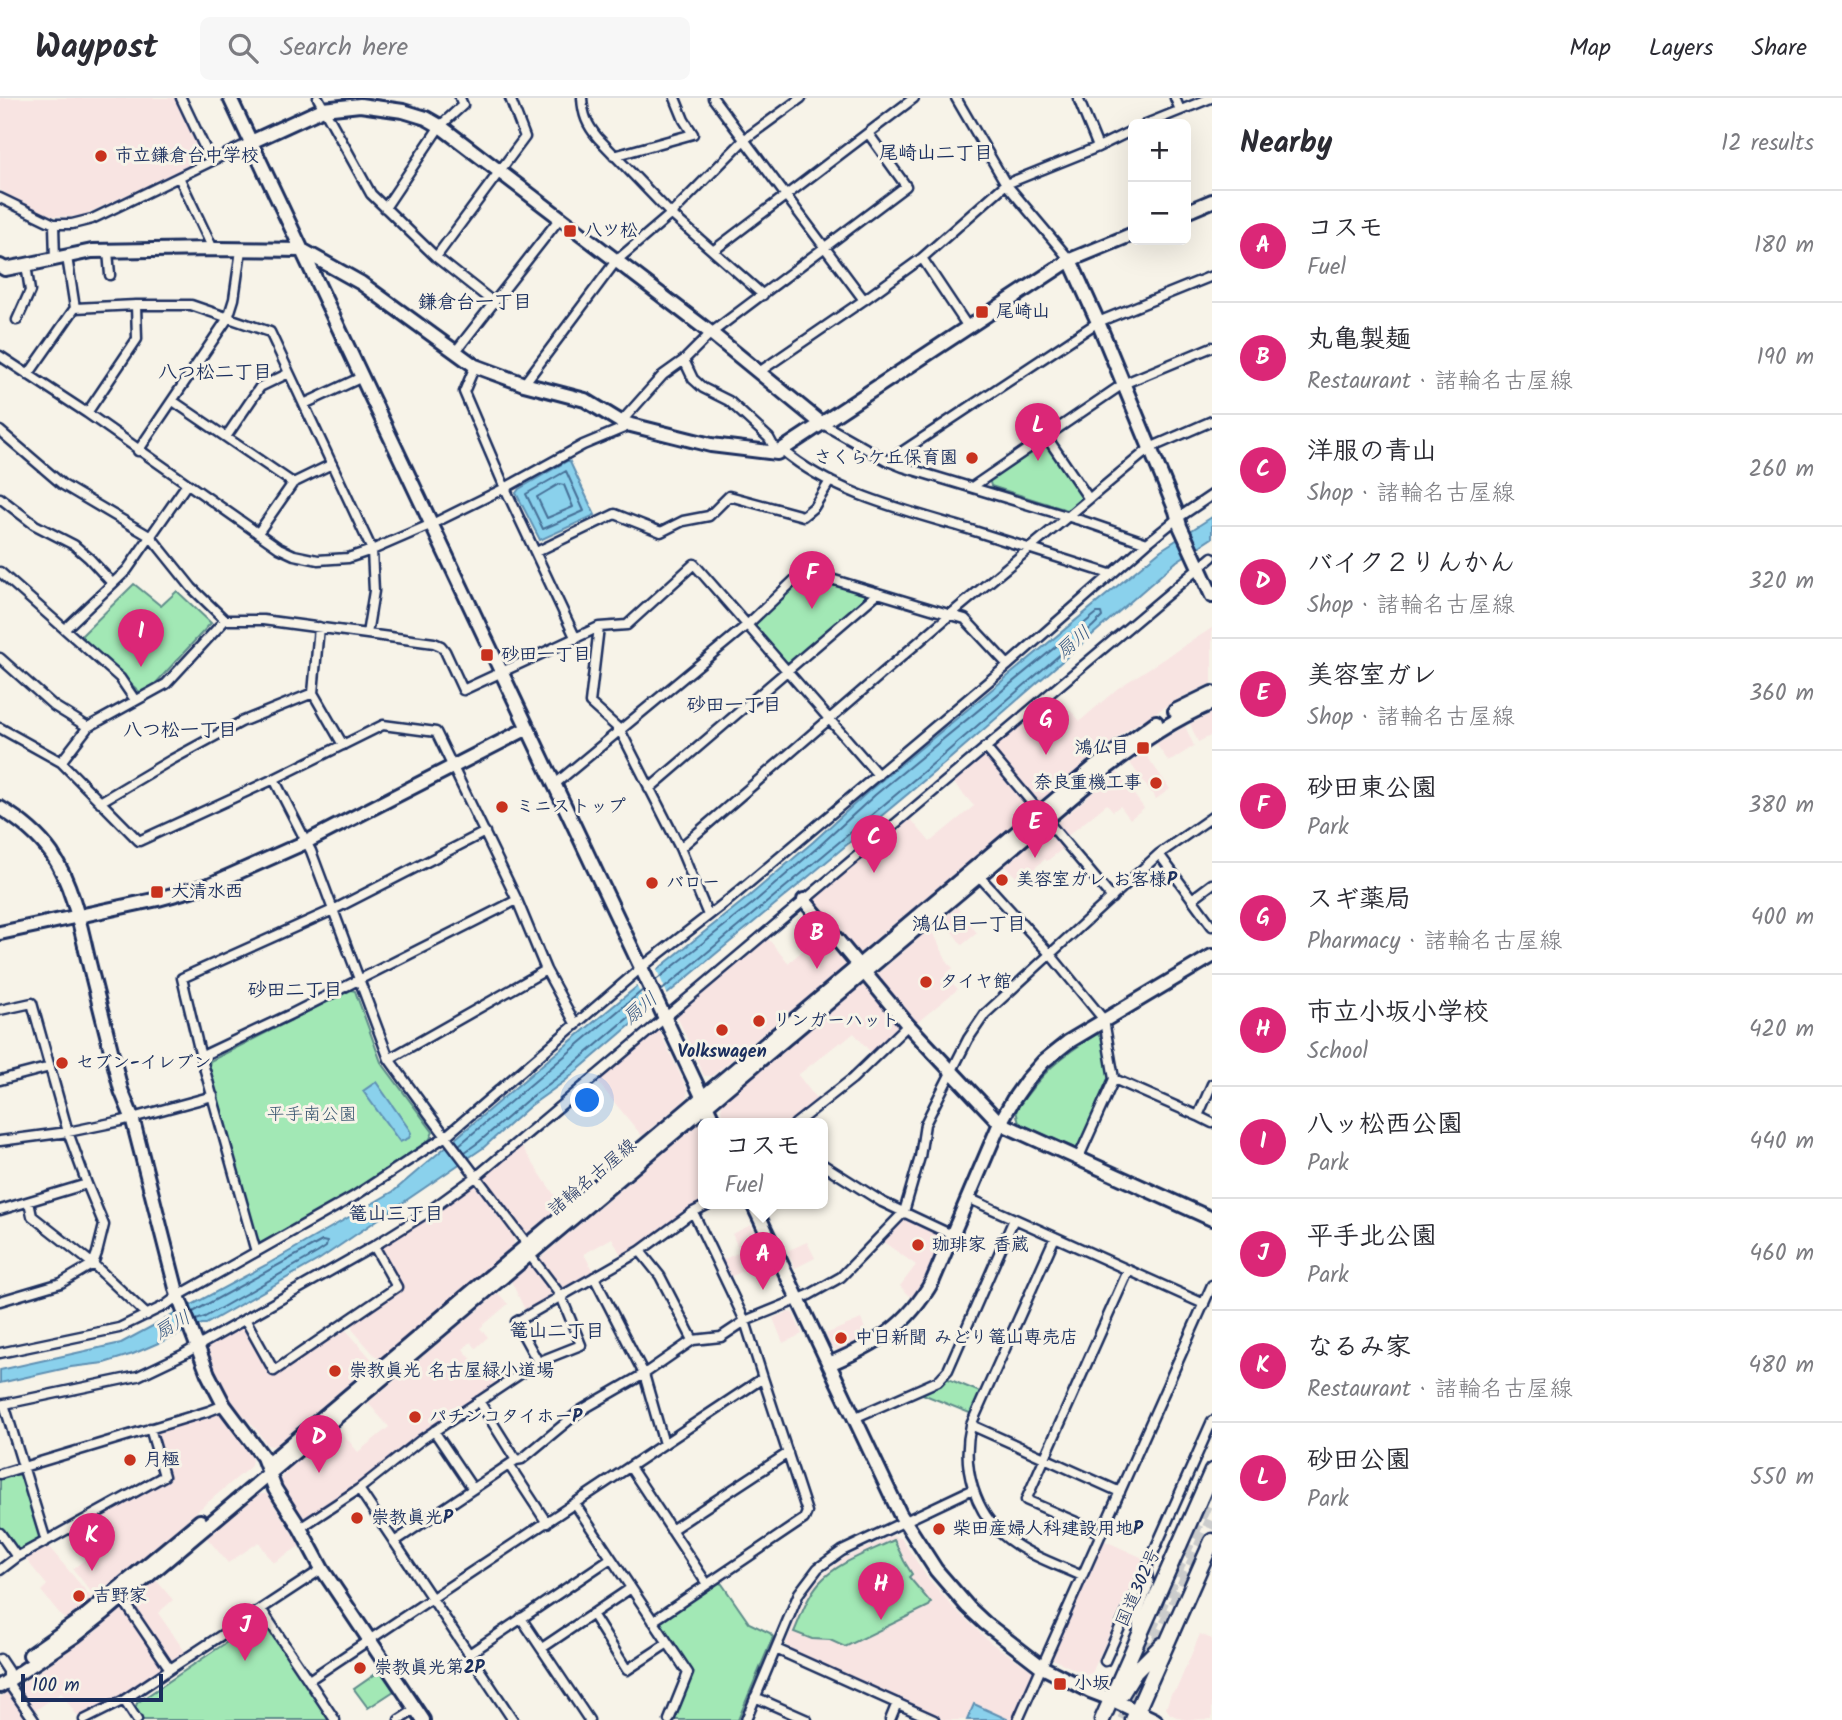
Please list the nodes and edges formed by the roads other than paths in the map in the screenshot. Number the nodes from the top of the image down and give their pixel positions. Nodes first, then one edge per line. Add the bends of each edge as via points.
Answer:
1 (181, 98) edge
2 (230, 98) edge
3 (460, 98) edge
4 (510, 98) edge
5 (582, 98) edge
6 (675, 98) edge
7 (713, 98) edge
8 (801, 98) edge
9 (914, 98) edge
10 (956, 98) edge
11 (1078, 98) edge
12 (1175, 98) edge
13 (1211, 98) edge
14 (788, 102) edge
15 (321, 104) edge
16 (1180, 110) junction
17 (1158, 119) edge
18 (440, 126) junction
19 (868, 133) junction
20 (1128, 133) edge
21 (745, 139) junction
22 (251, 142) junction
23 (1098, 147) junction
24 (614, 156) junction
25 (211, 161) junction
26 (499, 172) junction
27 (179, 177) junction
28 (1006, 184) junction
29 (787, 195) junction
30 (0, 198) edge
31 (1212, 201) edge
32 (385, 208) junction
33 (1191, 210) edge
34 (671, 214) junction
35 (560, 218) junction
36 (54, 224) junction
37 (1128, 236) edge
38 (825, 248) junction
39 (213, 249) junction
40 (241, 250) junction
41 (302, 250) junction
42 (108, 251) junction
43 (713, 251) junction
44 (436, 257) junction
45 (922, 258) junction
46 (61, 259) junction
47 (1070, 260) junction
48 (616, 261) junction
49 (26, 265) junction
50 (0, 267) edge
51 (110, 275) dead end
52 (1212, 276) edge
53 (763, 295) junction
54 (864, 300) junction
55 (493, 302) junction
56 (136, 305) junction
57 (75, 308) junction
58 (229, 318) junction
59 (17, 320) dead end
60 (1098, 322) junction
61 (968, 327) junction
62 (711, 334) junction
63 (1212, 348) edge
64 (456, 351) junction
65 (0, 356) edge
66 (684, 360) junction
67 (475, 366) junction
68 (759, 372) junction
69 (289, 373) junction
70 (29, 375) junction
71 (362, 377) junction
72 (524, 384) junction
73 (1123, 384) junction
74 (173, 401) junction
75 (304, 404) junction
76 (86, 413) junction
77 (1212, 421) edge
78 (821, 423) junction
79 (626, 424) junction
80 (0, 431) edge
81 (1046, 436) junction
82 (226, 437) junction
83 (1150, 448) junction
84 (138, 451) junction
85 (780, 452) junction
86 (888, 461) junction
87 (332, 464) junction
88 (830, 481) junction
89 (293, 483) junction
90 (187, 484) junction
91 (972, 487) junction
92 (505, 488) junction
93 (1212, 495) edge
94 (0, 498) edge
95 (1088, 499) junction
96 (1069, 517) junction
97 (1180, 522) junction
98 (432, 524) junction
99 (258, 533) junction
100 (151, 537) junction
101 (1147, 543) junction
102 (1031, 548) junction
103 (372, 550) junction
104 (536, 552) junction
105 (1212, 557) edge
106 (1198, 563) junction
107 (0, 572) edge
108 (1111, 574) junction
109 (112, 583) junction
110 (878, 593) junction
111 (1212, 596) edge
112 (951, 614) junction
113 (225, 620) junction
114 (747, 625) junction
115 (319, 627) junction
116 (65, 628) junction
117 (599, 628) junction
118 (367, 634) junction
119 (576, 639) junction
120 (0, 658) edge
121 (1009, 665) junction
122 (788, 671) junction
123 (502, 673) junction
124 (313, 693) junction
125 (1212, 693) edge
126 (135, 700) junction
127 (1212, 703) edge
128 (830, 719) junction
129 (88, 727) junction
130 (0, 728) edge
131 (528, 728) junction
132 (620, 730) junction
133 (343, 745) junction
134 (985, 747) junction
135 (61, 762) junction
136 (453, 766) junction
137 (878, 775) junction
138 (274, 779) junction
139 (555, 784) junction
140 (649, 789) junction
141 (100, 802) junction
142 (0, 808) edge
143 (1043, 816) junction
144 (1212, 817) edge
145 (485, 832) junction
146 (306, 842) junction
147 (680, 848) junction
148 (1160, 854) junction
149 (979, 876) junction
150 (1212, 884) edge
151 (1112, 898) junction
152 (1192, 899) junction
153 (517, 900) junction
154 (804, 900) junction
155 (333, 910) junction
156 (708, 915) junction
157 (78, 916) junction
158 (1212, 926) edge
159 (0, 933) edge
160 (1051, 954) junction
161 (1212, 956) edge
162 (861, 969) junction
163 (546, 970) junction
164 (644, 972) junction
165 (358, 979) junction
166 (0, 1010) edge
167 (663, 1012) junction
168 (1104, 1020) junction
169 (576, 1025) junction
170 (908, 1025) junction
171 (202, 1056) junction
172 (389, 1059) junction
173 (50, 1068) junction
174 (952, 1072) junction
175 (0, 1080) edge
176 (1114, 1080) junction
177 (1212, 1084) edge
178 (213, 1096) junction
179 (704, 1102) junction
180 (1198, 1116) junction
181 (132, 1117) junction
182 (712, 1118) edge
183 (803, 1118) edge
184 (1000, 1123) junction
185 (1212, 1123) edge
186 (68, 1132) junction
187 (448, 1139) junction
188 (0, 1141) edge
189 (1078, 1159) junction
190 (828, 1168) edge
191 (477, 1175) junction
192 (87, 1184) junction
193 (968, 1198) junction
194 (29, 1202) junction
195 (699, 1209) edge
196 (755, 1209) edge
197 (0, 1210) edge
198 (693, 1212) junction
199 (904, 1212) junction
200 (1014, 1219) junction
201 (1212, 1219) edge
202 (952, 1235) junction
203 (1055, 1237) junction
204 (374, 1246) junction
205 (528, 1249) junction
206 (640, 1251) junction
207 (256, 1252) junction
208 (93, 1264) junction
209 (1128, 1271) junction
210 (594, 1277) junction
211 (1212, 1285) edge
212 (178, 1296) junction
213 (561, 1296) junction
214 (799, 1299) junction
215 (0, 1301) edge
216 (1204, 1304) junction
217 (147, 1315) junction
218 (245, 1320) junction
219 (745, 1321) junction
220 (693, 1340) junction
221 (195, 1342) junction
222 (0, 1353) edge
223 (538, 1362) junction
224 (829, 1364) junction
225 (645, 1374) junction
226 (763, 1378) junction
227 (479, 1401) junction
228 (2, 1404) edge
229 (224, 1405) junction
230 (854, 1418) junction
231 (1212, 1420) edge
232 (971, 1425) junction
233 (150, 1428) junction
234 (434, 1431) junction
235 (664, 1444) junction
236 (788, 1452) junction
237 (1045, 1458) junction
238 (513, 1463) junction
239 (23, 1467) junction
240 (630, 1467) junction
241 (267, 1469) junction
242 (1212, 1471) edge
243 (0, 1474) edge
244 (359, 1489) junction
245 (473, 1489) junction
246 (973, 1489) junction
247 (1120, 1492) junction
248 (575, 1504) junction
249 (904, 1522) junction
250 (547, 1523) junction
251 (300, 1528) junction
252 (671, 1530) junction
253 (0, 1533) edge
254 (1101, 1533) junction
255 (46, 1541) junction
256 (1212, 1541) edge
257 (394, 1542) junction
258 (17, 1557) junction
259 (611, 1558) junction
260 (322, 1569) junction
261 (1146, 1569) junction
262 (0, 1570) edge
263 (1082, 1576) junction
264 (707, 1584) junction
265 (631, 1588) junction
266 (122, 1598) junction
267 (432, 1599) junction
268 (261, 1609) junction
269 (592, 1614) junction
270 (521, 1618) junction
271 (653, 1621) junction
272 (1172, 1631) junction
273 (1139, 1635) junction
274 (370, 1641) junction
275 (668, 1643) junction
276 (542, 1648) junction
277 (776, 1649) junction
278 (469, 1654) junction
279 (0, 1659) edge
280 (1105, 1661) dead end
281 (1042, 1667) junction
282 (170, 1669) junction
283 (4, 1678) edge
284 (309, 1681) junction
285 (755, 1697) junction
286 (1111, 1699) junction
287 (124, 1700) junction
288 (897, 1703) junction
289 (420, 1714) edge
290 (1135, 1716) edge
291 (34, 1720) edge
292 (84, 1720) edge
293 (137, 1720) edge
294 (335, 1720) edge
295 (399, 1720) edge
296 (513, 1720) edge
297 (589, 1720) edge
298 (669, 1720) edge
299 (746, 1720) edge
300 (807, 1720) edge
301 (890, 1720) edge
302 (934, 1720) edge
303 (1018, 1720) edge
304 (1102, 1720) edge
305 (1124, 1720) edge
306 (1155, 1720) edge

1 - 25 street
2 - 22 street
3 - 18 street via 463,105
4 - 26 street via 525,137
5 - 24 street via 587,126
6 - 24 street via 693,134
7 - 21 street
8 - 14 street
9 - 19 street
10 - 28 street
11 - 23 street
12 - 16 street
13 - 16 street
14 - 21 street
15 - 18 street via 403,111
15 - 22 street
15 - 32 street via 371,194
16 - 17 street
18 - 26 street
18 - 32 street
19 - 29 street
19 - 38 street via 906,186
20 - 23 street
21 - 29 street
21 - 34 street
22 - 25 street
22 - 41 street
23 - 28 street
24 - 34 street
25 - 27 street
26 - 35 street
26 - 44 street
27 - 36 street via 92,219
27 - 39 street
28 - 45 street
28 - 47 street
29 - 38 street
29 - 43 street
30 - 36 street
31 - 33 street
32 - 44 street
34 - 43 street
34 - 48 street
35 - 48 street
35 - 55 street
36 - 46 street
37 - 47 street
38 - 53 street
38 - 54 street
39 - 40 street
39 - 42 street
40 - 41 street
40 - 58 street
41 - 64 street via 361,283
41 - 71 street
42 - 46 street
42 - 51 street
43 - 53 street
44 - 55 street
45 - 54 street
45 - 61 street
46 - 49 street
46 - 57 street
47 - 60 street
47 - 61 street
48 - 62 street
48 - 72 street
49 - 50 street
49 - 59 street via 30,291
52 - 60 street
53 - 62 street
54 - 68 street
55 - 64 street
56 - 57 street
56 - 58 street via 191,305
56 - 76 street via 137,339
57 - 70 street
58 - 69 street via 270,332
58 - 74 street
60 - 73 street
60 - 86 street
61 - 78 street
62 - 66 street
62 - 68 street
63 - 73 street
64 - 67 street
65 - 70 street
66 - 79 street via 663,375
66 - 85 street via 693,379 729,401
67 - 72 street
67 - 92 street via 464,393
68 - 78 street
69 - 75 street
69 - 82 street via 260,387
70 - 76 street
71 - 75 street
71 - 98 street
72 - 79 street via 585,400
73 - 81 street
73 - 83 street
74 - 82 street
74 - 84 street
75 - 87 street
76 - 84 street
77 - 83 street
78 - 85 street
78 - 86 street
79 - 85 street via 711,444
79 - 92 street
80 - 100 street via 63,485
81 - 91 street
81 - 95 street
82 - 89 street
83 - 95 street
83 - 97 street
84 - 90 street
85 - 88 street
86 - 91 street
87 - 89 street
87 - 103 street
88 - 102 street via 884,504
88 - 104 street via 803,516 729,496 709,516 661,532 615,514
89 - 99 street
90 - 99 street
90 - 100 street
91 - 96 street
92 - 98 street
92 - 104 street
93 - 97 street
94 - 109 street via 35,525 74,545
95 - 96 street
96 - 101 street
96 - 102 street
97 - 101 street
97 - 106 street
98 - 103 street
98 - 123 street
99 - 103 street via 279,548 318,561
100 - 109 street
100 - 113 street
101 - 108 street
102 - 108 street
102 - 112 street
103 - 118 street via 374,592
104 - 119 street
105 - 106 street
106 - 111 street
106 - 134 street
107 - 116 street
108 - 121 street
109 - 116 street
110 - 112 street
110 - 114 street via 804,571
110 - 122 street
112 - 121 street via 965,619
112 - 128 street
113 - 115 street
113 - 126 street via 166,684
114 - 117 street via 694,564 627,625
114 - 122 street
114 - 132 street
115 - 118 street
115 - 124 street
116 - 126 street via 120,678
117 - 119 street
117 - 132 street via 590,703
118 - 123 street via 441,646 463,690
119 - 123 street
120 - 129 street via 54,706
121 - 137 street
122 - 128 street
122 - 140 street
123 - 131 street
124 - 133 street
124 - 141 street via 241,722
125 - 143 street, 諸輪名古屋線 via 1149,726 1093,768
126 - 129 street
127 - 143 street, 諸輪名古屋線 via 1154,733
128 - 137 street
128 - 147 street
129 - 135 street
130 - 135 street
131 - 136 street
131 - 139 street
132 - 139 street
132 - 140 street
133 - 136 street via 383,725 436,732
133 - 138 street
134 - 143 street
134 - 154 street
135 - 141 street
136 - 145 street
136 - 146 street
137 - 156 street
138 - 141 street via 139,841
138 - 146 street
139 - 164 street
140 - 147 street
142 - 157 street via 40,838 53,855
143 - 149 street, 諸輪名古屋線
143 - 151 street
143 - 162 street, 諸輪名古屋線
144 - 148 street
145 - 153 street
145 - 155 street
146 - 155 street
146 - 157 street via 209,885
147 - 156 street
148 - 151 street
148 - 152 street
149 - 160 street
149 - 162 street, 諸輪名古屋線
150 - 152 street
151 - 160 street
152 - 158 street
153 - 163 street
153 - 165 street
154 - 162 street
154 - 167 street
155 - 165 street
155 - 171 street via 182,978
156 - 164 street
157 - 159 street
157 - 181 street via 121,1090
160 - 168 street
160 - 174 street via 985,1014
161 - 168 street
162 - 170 street
162 - 179 street, 諸輪名古屋線
163 - 169 street
163 - 172 street
164 - 167 street
164 - 169 street
165 - 171 street
165 - 172 street
166 - 173 street via 32,1003
167 - 179 street
167 - 191 street
168 - 176 street
168 - 184 street via 1044,1061
169 - 187 street
170 - 174 street
170 - 183 street
171 - 178 street
172 - 187 street
173 - 175 street
173 - 186 street
174 - 184 street
174 - 199 street via 925,1124
176 - 180 street
176 - 189 street
177 - 180 street
178 - 181 street
178 - 207 street
179 - 182 street
179 - 205 street, 諸輪名古屋線
180 - 185 street
181 - 186 street
181 - 212 street
184 - 189 street
184 - 193 street
186 - 188 street
186 - 192 street
187 - 191 street
187 - 207 street
189 - 201 street
190 - 199 street
191 - 204 street
191 - 205 street
192 - 194 street
192 - 208 street via 104,1225
193 - 200 street
193 - 202 street
194 - 197 street
194 - 208 street via 32,1216
195 - 198 street
196 - 214 street
198 - 206 street
198 - 219 street
199 - 202 street
199 - 214 street via 841,1277
200 - 203 street
200 - 230 street via 948,1370 938,1381
202 - 224 street via 925,1295 906,1319 877,1341
203 - 209 street
203 - 232 street
204 - 218 street
204 - 218 street via 397,1287 274,1371
205 - 213 street
205 - 241 street, 諸輪名古屋線
206 - 210 street
206 - 220 street via 660,1276
207 - 212 street
208 - 215 street via 61,1283
208 - 217 street
209 - 216 street
209 - 237 street
210 - 213 street
210 - 225 street
211 - 216 street
212 - 217 street
212 - 221 street
213 - 223 street via 516,1322
213 - 223 street via 581,1345
214 - 219 street
214 - 224 street
216 - 247 street
217 - 222 street via 119,1328
218 - 221 street
219 - 220 street via 721,1337
219 - 226 street
220 - 225 street
221 - 228 street via 138,1376
221 - 229 street
223 - 227 street
224 - 230 street
225 - 235 street
225 - 238 street via 580,1411
226 - 235 street
226 - 236 street
227 - 234 street
227 - 238 street
228 - 239 street
229 - 233 street
229 - 241 street
230 - 249 street
231 - 261 street
232 - 237 street
232 - 246 street via 968,1465
233 - 239 street
233 - 255 street via 164,1476
234 - 244 street
234 - 245 street
235 - 240 street
236 - 252 street
236 - 264 street via 807,1512 804,1519
237 - 247 street
237 - 254 street via 1026,1500
238 - 245 street
238 - 250 street
239 - 243 street
239 - 255 street
240 - 248 street
240 - 252 street
241 - 251 street
241 - 266 street, 諸輪名古屋線
241 - 283 street, 諸輪名古屋線
242 - 273 highway, 国道302号
244 - 251 street
244 - 257 street
245 - 257 street
246 - 249 street
246 - 263 street via 1007,1539
247 - 254 street
248 - 250 street
248 - 259 street
249 - 277 street via 842,1551 818,1568 799,1593
249 - 281 street via 968,1607
250 - 267 street
251 - 260 street
252 - 264 street
253 - 258 street
254 - 263 street
255 - 258 street
256 - 272 highway
257 - 267 street
258 - 262 street
259 - 265 street
259 - 270 street
260 - 268 street
260 - 274 street
261 - 273 street via 1149,1584 1136,1616
261 - 280 street
263 - 281 street
264 - 271 street
265 - 269 street
265 - 271 street
266 - 282 street
266 - 283 street, 諸輪名古屋線 via 76,1635
267 - 274 street
267 - 278 street
268 - 282 street
268 - 284 street
269 - 275 street via 627,1670
269 - 276 street
270 - 276 street
270 - 278 street
271 - 275 street
272 - 286 highway via 1122,1693
272 - 290 highway
273 - 286 highway, 国道302号
274 - 284 street
274 - 289 street
275 - 298 street via 688,1672
276 - 297 street
277 - 285 street
277 - 288 street
278 - 296 street
279 - 283 street
281 - 286 street
281 - 303 street
282 - 287 street
283 - 291 street
284 - 294 street
285 - 299 street
285 - 300 street
286 - 290 street
286 - 304 highway, 国道302号
287 - 292 street
287 - 293 street
288 - 301 street
288 - 302 street
289 - 295 street
290 - 305 highway
290 - 306 street

